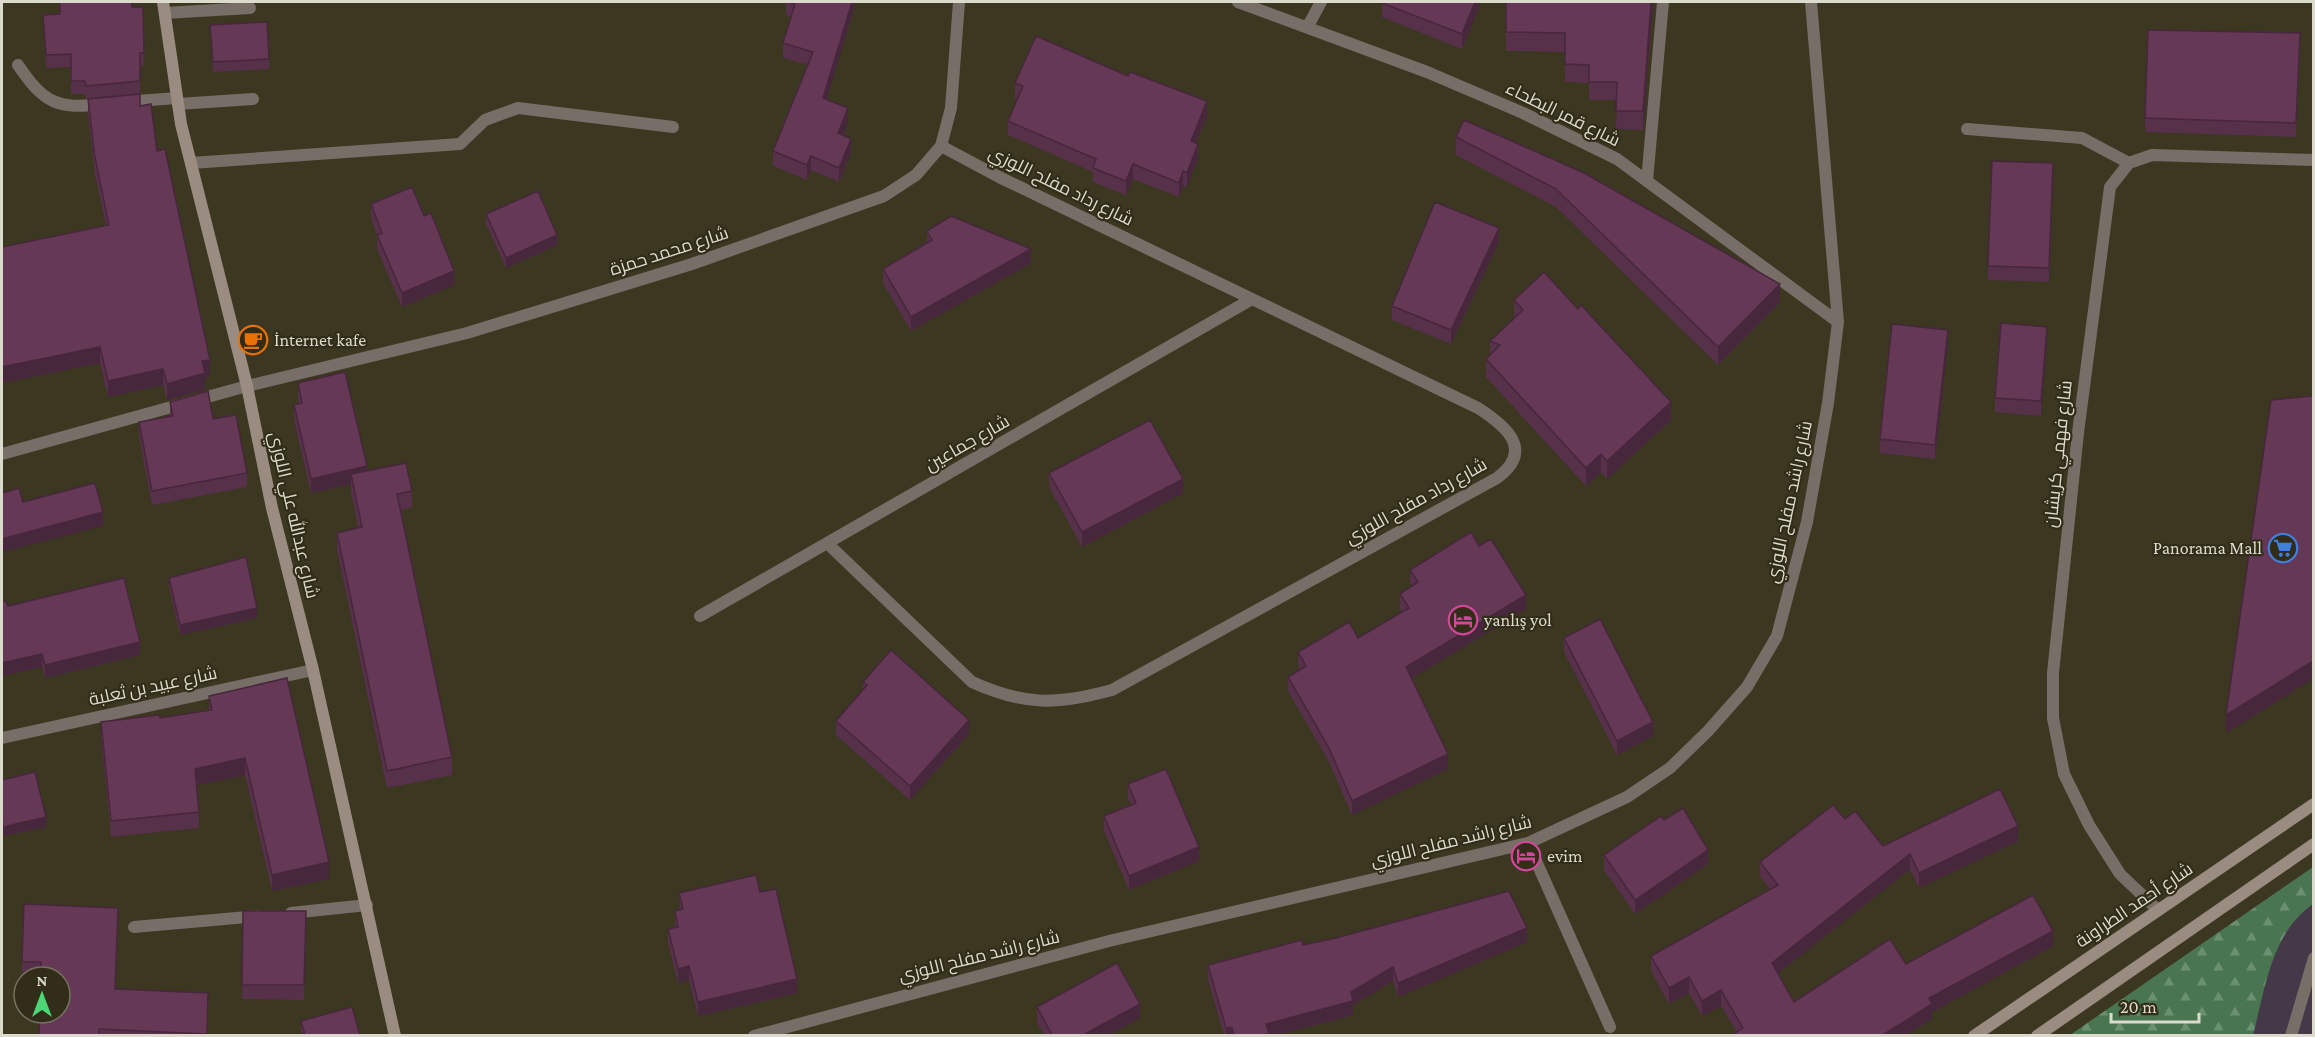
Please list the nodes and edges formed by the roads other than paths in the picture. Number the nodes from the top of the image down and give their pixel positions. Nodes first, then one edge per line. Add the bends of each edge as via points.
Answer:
1 (959, 2) edge
2 (1238, 2) edge
3 (1321, 2) edge
4 (1663, 2) edge
5 (1811, 2) edge
6 (164, 7) edge
7 (250, 8) dead end
8 (1308, 26) junction
9 (18, 65) dead end
10 (253, 99) dead end
11 (177, 101) junction
12 (673, 127) dead end
13 (1967, 129) dead end
14 (941, 146) junction
15 (2313, 160) edge
16 (191, 163) junction
17 (2129, 163) junction
18 (1647, 181) junction
19 (1252, 299) junction
20 (1838, 322) junction
21 (248, 386) junction
22 (2, 454) edge
23 (828, 544) junction
24 (700, 616) dead end
25 (313, 670) junction
26 (2, 738) edge
27 (2313, 804) edge
28 (1528, 843) junction
29 (2313, 844) edge
30 (367, 905) junction
31 (2158, 910) junction
32 (134, 927) dead end
33 (2313, 958) edge
34 (1610, 1027) dead end
35 (395, 1035) edge
36 (754, 1035) edge
37 (1974, 1035) edge
38 (2037, 1035) edge
39 (2291, 1035) edge

1 - 14 street, شارع محمد حمزة via 951,108
2 - 8 street, شارع قمر البطحاء
3 - 8 street
4 - 18 street
5 - 20 street, شارع راشد مفلح اللوزي
6 - 7 street
6 - 11 street, شارع عبدالله علي اللوزي
8 - 18 street, شارع قمر البطحاء via 1523,113 1617,159
9 - 11 street via 33,86 48,98 70,107
10 - 11 street
11 - 16 street, شارع عبدالله علي اللوزي
12 - 16 street via 518,108 485,120 460,144
13 - 17 street via 2082,138
14 - 19 street, شارع رداد مفلح اللوزي
14 - 21 street, شارع محمد حمزة via 916,175 884,196 704,260 467,333
15 - 17 street via 2152,155
16 - 21 street, شارع عبدالله علي اللوزي
17 - 31 street, شارع فهمي كريشان via 2110,187 2078,433 2053,673 2053,718 2064,774 2089,825 2120,874
18 - 20 street, شارع قمر البطحاء
19 - 23 street, شارع جماعين
19 - 23 street, شارع رداد مفلح اللوزي via 1478,408 1504,426 1514,441 1511,465 1497,478 1112,690 1070,701 1019,698 972,682
20 - 28 street, شارع راشد مفلح اللوزي via 1807,522 1777,636 1747,687 1670,768 1627,797
21 - 22 street, شارع محمد حمزة
21 - 25 street, شارع عبدالله علي اللوزي via 272,508
23 - 24 street, شارع جماعين
25 - 26 street, شارع عبيد بن ثعلبة
25 - 30 street, شارع عبدالله علي اللوزي
27 - 31 street, شارع أحمد الطراونة
28 - 34 street
28 - 36 street, شارع راشد مفلح اللوزي via 1109,941
29 - 38 street
30 - 32 street
30 - 35 street, شارع عبدالله علي اللوزي
31 - 37 street, شارع أحمد الطراونة
33 - 39 street

